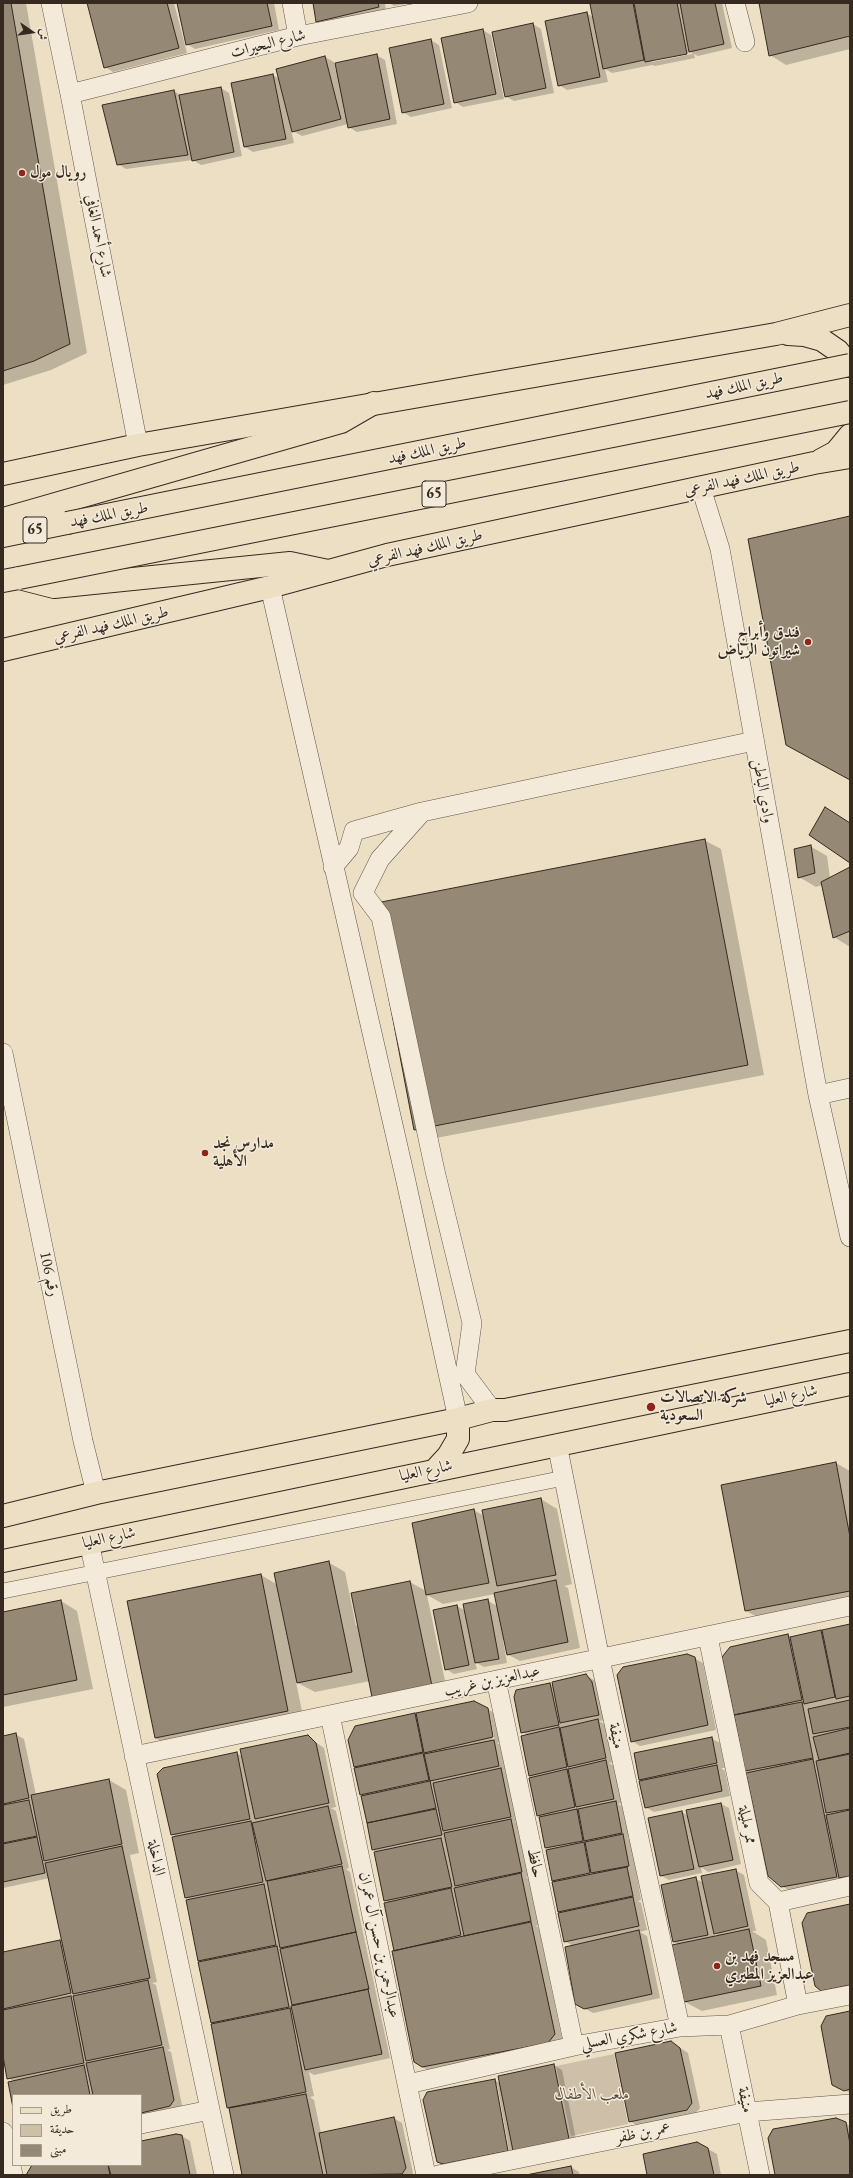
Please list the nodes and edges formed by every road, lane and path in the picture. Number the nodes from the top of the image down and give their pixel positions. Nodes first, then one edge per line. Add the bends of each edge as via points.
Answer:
1 (51, 3) edge
2 (292, 3) edge
3 (468, 3) edge
4 (735, 3) edge
5 (298, 36) junction
6 (744, 42) dead end
7 (70, 94) junction
8 (850, 315) edge
9 (776, 334) junction
10 (850, 365) edge
11 (374, 403) junction
12 (850, 412) edge
13 (850, 435) edge
14 (138, 445) junction
15 (850, 457) edge
16 (814, 463) junction
17 (3, 474) edge
18 (701, 488) junction
19 (3, 519) edge
20 (3, 536) edge
21 (328, 572) junction
22 (11, 579) edge
23 (270, 587) junction
24 (3, 650) edge
25 (754, 741) junction
26 (422, 812) junction
27 (333, 867) junction
28 (3, 1054) edge
29 (850, 1088) edge
30 (818, 1095) junction
31 (850, 1237) edge
32 (850, 1341) edge
33 (850, 1384) edge
34 (492, 1410) junction
35 (458, 1419) junction
36 (557, 1444) junction
37 (436, 1469) junction
38 (564, 1478) junction
39 (96, 1493) junction
40 (3, 1516) edge
41 (89, 1542) junction
42 (3, 1561) edge
43 (95, 1572) junction
44 (3, 1591) edge
45 (850, 1606) edge
46 (708, 1637) junction
47 (600, 1659) junction
48 (496, 1680) junction
49 (330, 1715) junction
50 (134, 1756) junction
51 (850, 1886) edge
52 (778, 1902) junction
53 (850, 1994) edge
54 (798, 2005) junction
55 (729, 2025) junction
56 (680, 2026) junction
57 (574, 2046) junction
58 (408, 2084) junction
59 (850, 2104) edge
60 (210, 2110) junction
61 (747, 2112) junction
62 (142, 2124) edge
63 (3, 2132) edge
64 (8, 2152) edge
65 (13, 2175) edge
66 (224, 2175) edge
67 (426, 2175) edge
68 (438, 2175) edge
69 (760, 2175) edge

1 - 7 street, شارع أحمد الغافي
2 - 5 street
3 - 5 street, شارع البحيرات
4 - 6 street
5 - 7 street, شارع البحيرات
7 - 14 street, شارع أحمد الغافي
8 - 9 main road
9 - 10 main road via 804,335 822,340 838,351
9 - 11 main road
10 - 20 main road, طريق الملك فهد / 65, bridge
11 - 14 main road
11 - 19 main road via 340,422
12 - 22 main road, 65, bridge
13 - 16 main road via 836,452
14 - 17 main road
15 - 16 main road, طريق الملك فهد الفرعي
16 - 18 main road, طريق الملك فهد الفرعي
18 - 21 main road, طريق الملك فهد الفرعي via 387,555
18 - 25 street, وادي الباطن via 720,549
21 - 22 main road via 290,563 54,587
21 - 23 main road, طريق الملك فهد الفرعي
23 - 24 main road, طريق الملك فهد الفرعي
23 - 27 street
25 - 26 street
25 - 30 street, وادي الباطن
26 - 27 street via 354,831 349,848
26 - 34 street via 380,858 363,893 381,917 435,1171 472,1322 465,1374
27 - 35 street
28 - 39 street, رقم 106
29 - 30 street
30 - 31 street, وادي الباطن
32 - 34 main road via 505,1410
33 - 36 main road, شارع العليا
34 - 35 main road
35 - 37 main road via 458,1439
35 - 39 main road
36 - 37 main road, شارع العليا
36 - 38 street, منيفة
37 - 41 main road, شارع العليا
38 - 43 street
38 - 47 street, منيفة
39 - 40 main road
41 - 42 main road, شارع العليا
41 - 43 street, الداخلة
43 - 44 street
43 - 50 street, الداخلة
45 - 46 street, عبدالعزيز بن غريب
46 - 47 street, عبدالعزيز بن غريب
46 - 52 street, ممر مليلة via 759,1883
47 - 48 street, عبدالعزيز بن غريب
47 - 56 street, منيفة
48 - 49 street, عبدالعزيز بن غريب
48 - 57 street, حافظ
49 - 50 street, عبدالعزيز بن غريب
49 - 58 street, عبدالرحمن بن حسن آل عمران
50 - 60 street, الداخلة
51 - 52 street
52 - 54 street
53 - 54 street, شارع شكري العسلي
54 - 55 street, شارع شكري العسلي
55 - 56 street, شارع شكري العسلي
55 - 61 street, منيفة
56 - 57 street, شارع شكري العسلي
57 - 58 street, شارع شكري العسلي
58 - 67 street, عبدالرحمن بن حسن آل عمران
59 - 61 street, عمر بن ظفر
60 - 62 street
60 - 66 street, الداخلة
61 - 68 street, عمر بن ظفر
61 - 69 street, منيفة
63 - 64 street
64 - 65 street

